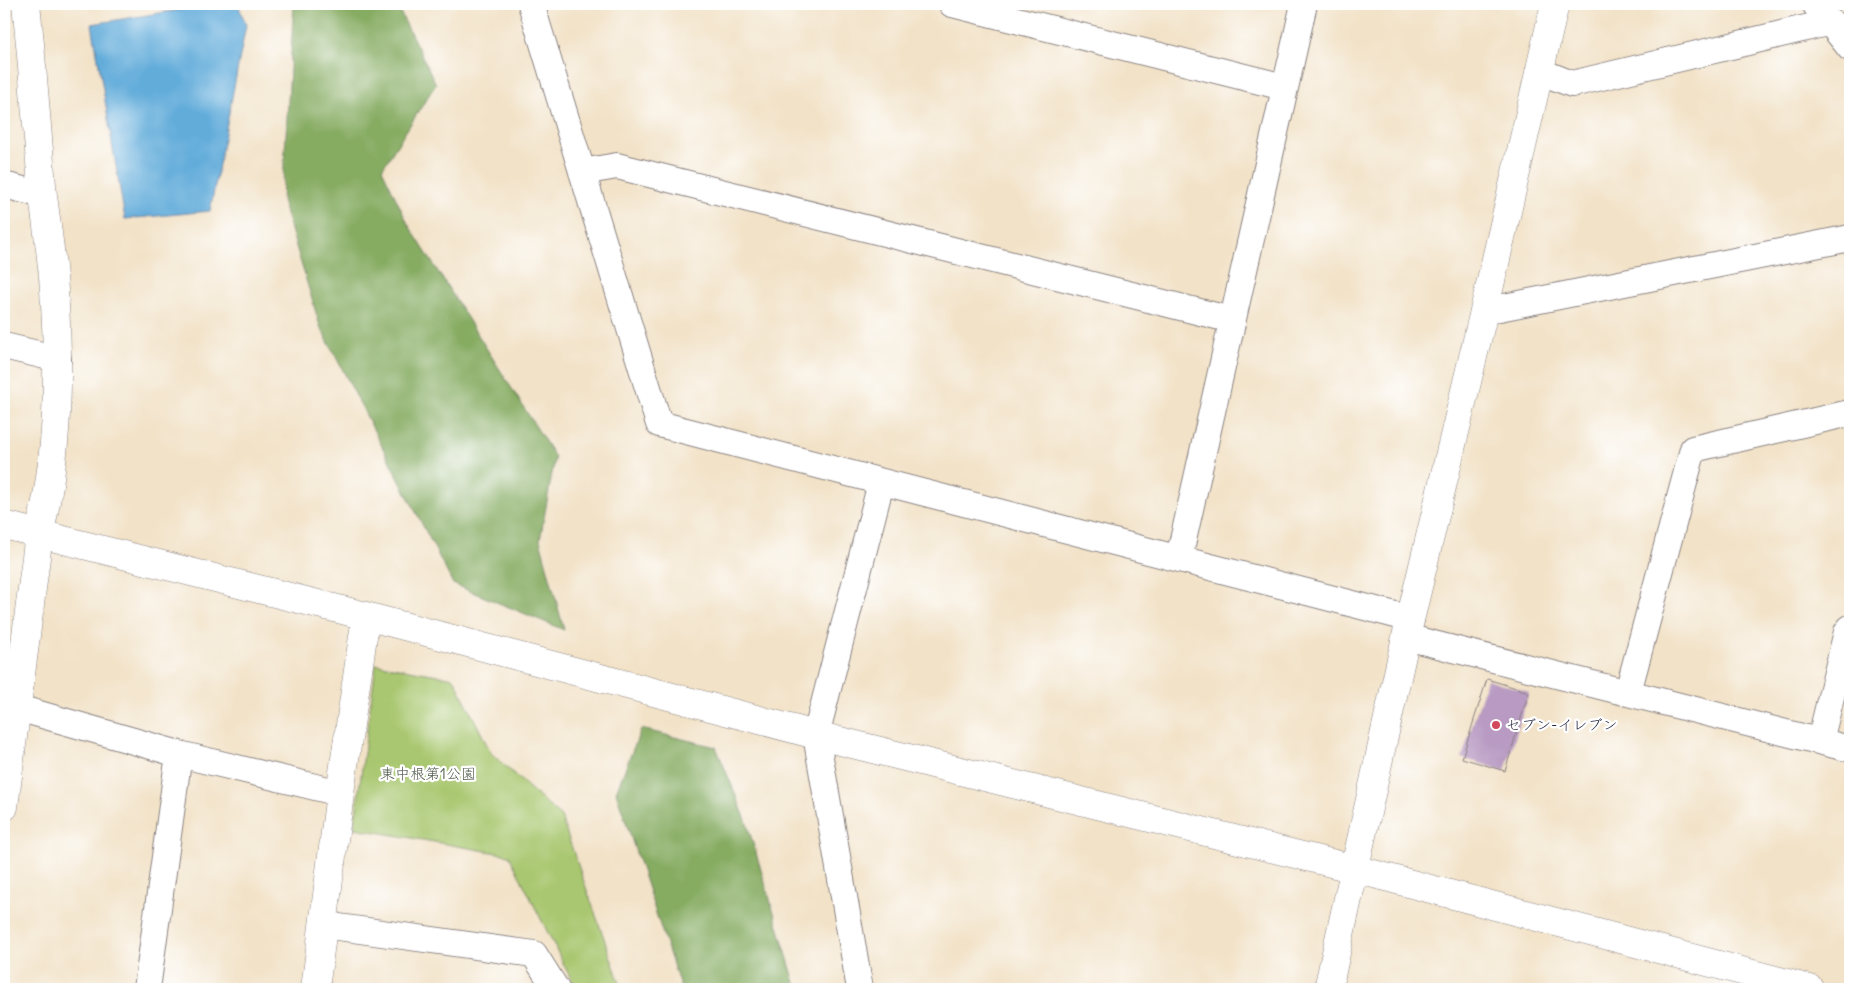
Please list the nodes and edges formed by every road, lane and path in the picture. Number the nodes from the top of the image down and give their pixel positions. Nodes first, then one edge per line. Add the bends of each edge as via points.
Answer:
1 (26, 4) edge
2 (531, 4) edge
3 (952, 4) edge
4 (1304, 4) edge
5 (1555, 4) edge
6 (1823, 13) edge
7 (1850, 48) edge
8 (1539, 70) junction
9 (1284, 87) junction
10 (582, 172) junction
11 (4, 186) edge
12 (43, 195) junction
13 (1850, 238) edge
14 (1484, 311) junction
15 (1232, 320) junction
16 (4, 346) edge
17 (58, 359) junction
18 (1850, 413) edge
19 (881, 483) junction
20 (4, 525) edge
21 (39, 534) junction
22 (1179, 558) junction
23 (366, 616) junction
24 (1408, 628) junction
25 (1850, 628) edge
26 (1628, 692) junction
27 (10, 705) edge
28 (816, 735) junction
29 (1820, 741) junction
30 (1850, 749) edge
31 (179, 754) junction
32 (340, 793) junction
33 (4, 807) edge
34 (1355, 869) junction
35 (324, 925) junction
36 (147, 989) edge
37 (315, 989) edge
38 (556, 989) edge
39 (860, 989) edge
40 (1328, 989) edge
41 (1810, 989) edge

1 - 12 street
2 - 10 street
3 - 9 street
4 - 9 street
5 - 8 street
6 - 7 street
6 - 8 street via 1572,84
8 - 14 street
9 - 15 street
10 - 15 street via 617,166
10 - 19 street via 659,424
11 - 12 street
12 - 17 street
13 - 14 street
14 - 24 street
15 - 22 street
16 - 17 street
17 - 21 street via 55,435 48,498
18 - 26 street via 1693,449
19 - 22 street
19 - 28 street
20 - 21 street
21 - 23 street
21 - 27 street
22 - 24 street
23 - 28 street
23 - 32 street
24 - 26 street
24 - 34 street
25 - 29 street
26 - 29 street
27 - 31 street
27 - 33 street
28 - 34 street
28 - 39 street
29 - 30 street
31 - 32 street
31 - 36 street
32 - 35 street
34 - 40 street
34 - 41 street
35 - 37 street
35 - 38 street via 534,954

